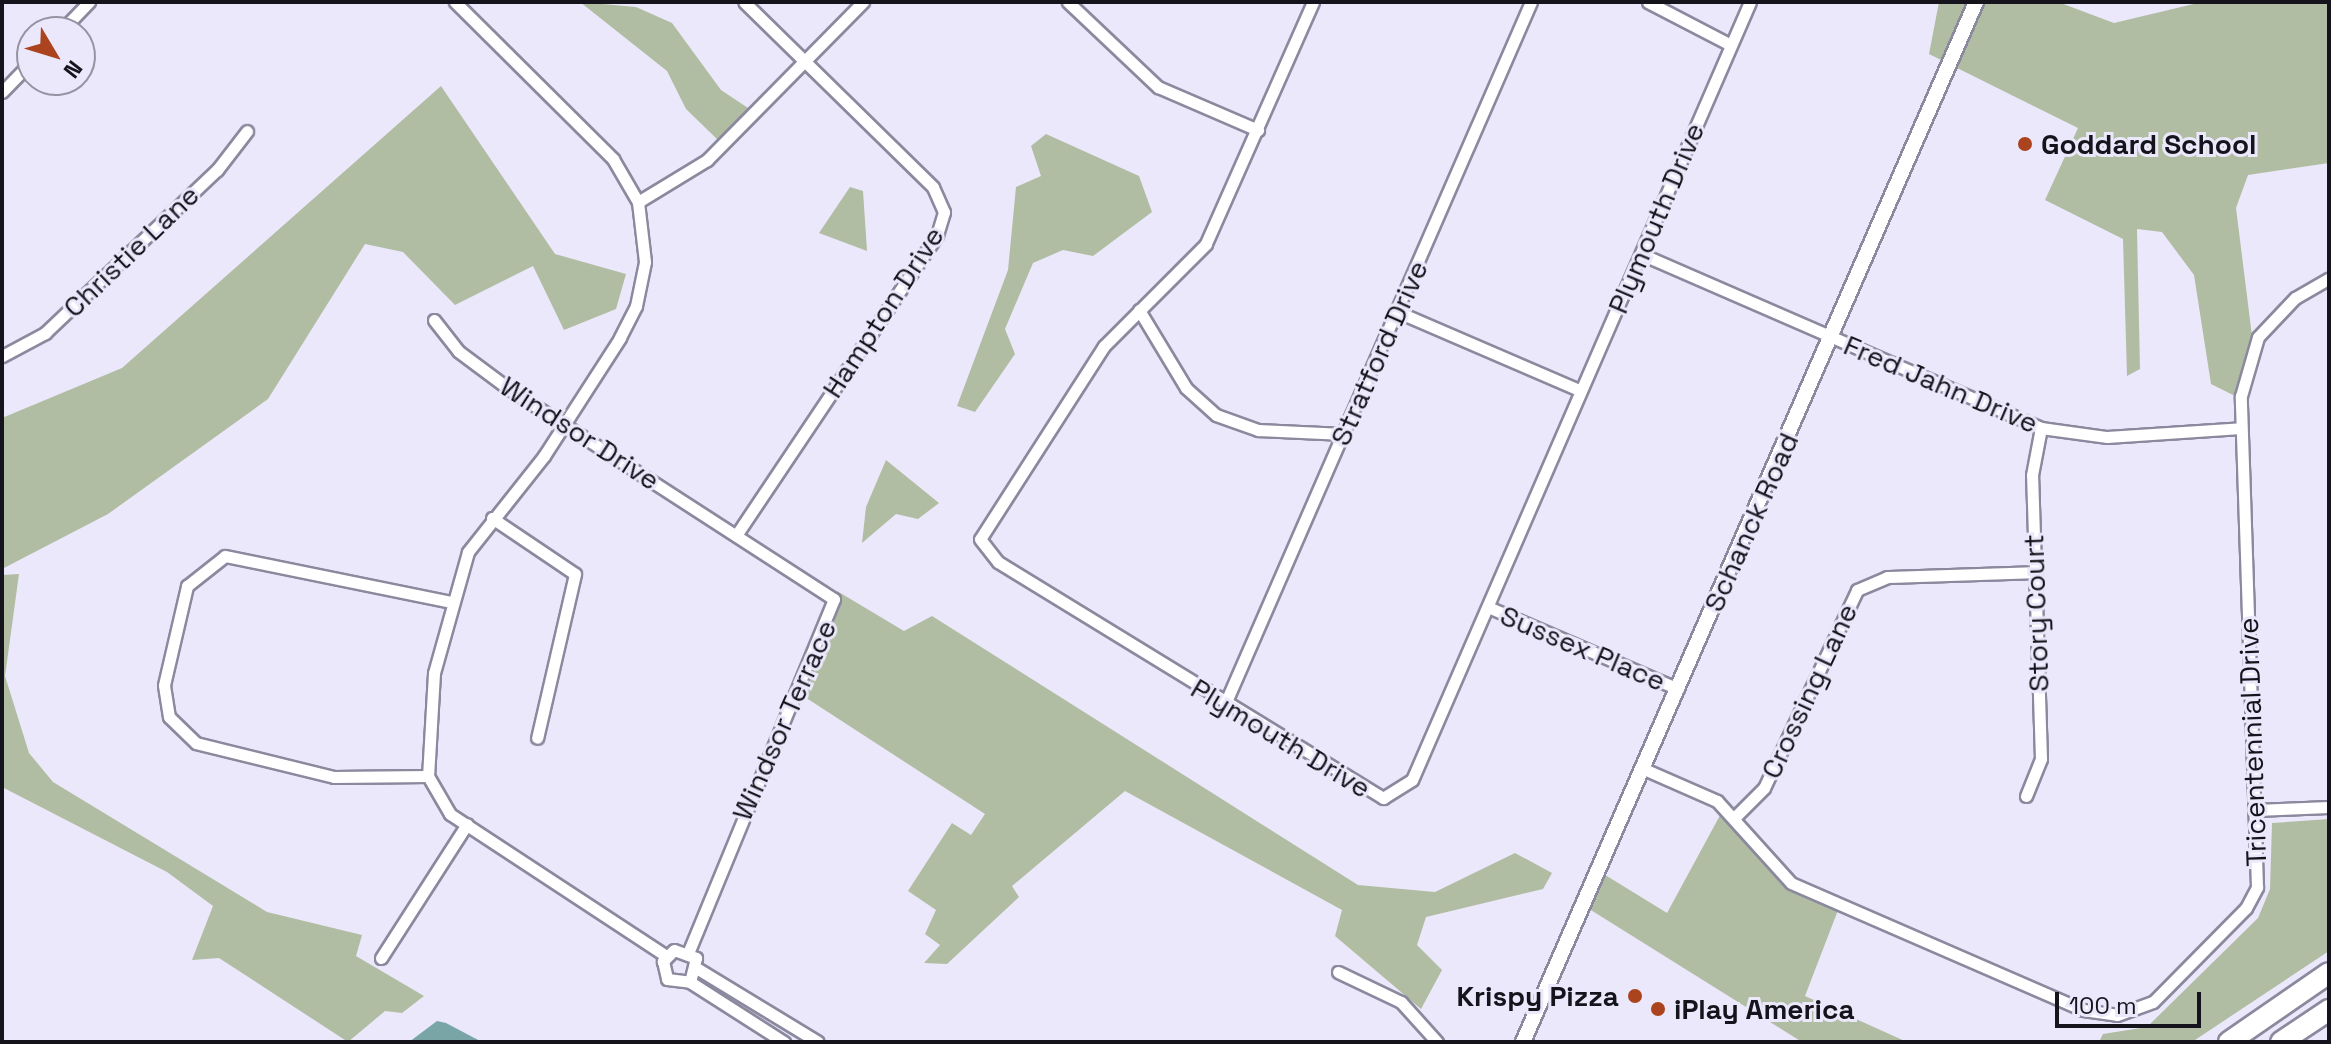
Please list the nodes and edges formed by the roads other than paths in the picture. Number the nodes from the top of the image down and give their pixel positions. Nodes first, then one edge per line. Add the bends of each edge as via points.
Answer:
1 (455, 2) edge
2 (744, 2) edge
3 (863, 2) edge
4 (1068, 2) edge
5 (1313, 2) edge
6 (1531, 2) edge
7 (1648, 2) edge
8 (1750, 2) edge
9 (1976, 2) edge
10 (1731, 45) junction
11 (805, 61) junction
12 (16, 78) edge
13 (2, 92) edge
14 (1258, 130) junction
15 (247, 131) dead end
16 (638, 202) junction
17 (1641, 254) junction
18 (2329, 278) edge
19 (1139, 310) junction
20 (1398, 312) junction
21 (434, 320) dead end
22 (1832, 338) junction
23 (2, 356) edge
24 (1581, 391) junction
25 (564, 425) junction
26 (2041, 428) junction
27 (2241, 428) junction
28 (1344, 434) junction
29 (492, 518) junction
30 (737, 534) junction
31 (2034, 572) junction
32 (451, 602) junction
33 (1488, 607) junction
34 (1678, 689) junction
35 (1225, 704) junction
36 (537, 738) dead end
37 (1644, 769) junction
38 (428, 776) junction
39 (2026, 796) dead end
40 (2329, 807) edge
41 (2255, 810) junction
42 (1735, 817) junction
43 (467, 824) junction
44 (689, 950) junction
45 (666, 956) junction
46 (381, 958) dead end
47 (698, 969) junction
48 (1338, 972) dead end
49 (2329, 973) edge
50 (690, 982) junction
51 (2329, 1010) edge
52 (784, 1042) edge
53 (818, 1042) edge
54 (1437, 1042) edge
55 (1523, 1042) edge
56 (2229, 1042) edge
57 (2281, 1042) edge

1 - 16 street via 600,145
2 - 11 street, Hampton Drive
3 - 11 street
4 - 14 street via 1158,87
5 - 14 street, Plymouth Drive
6 - 20 street, Stratford Drive
7 - 10 street
8 - 10 street, Plymouth Drive
9 - 22 street, Schanck Road
10 - 17 street, Plymouth Drive
11 - 16 street via 707,160
11 - 30 street, Hampton Drive via 933,187 943,219
12 - 13 street
14 - 19 street, Plymouth Drive via 1206,244
15 - 23 street, Christie Lane via 217,170 45,333
16 - 25 street via 646,250 636,306
17 - 22 street, Fred Jahn Drive
17 - 24 street, Plymouth Drive
18 - 27 street, Tricentennial Drive via 2295,298 2258,337 2247,365
19 - 28 street via 1186,388 1216,415 1258,430
19 - 35 street, Plymouth Drive via 1094,360 980,539 998,562
20 - 24 street
20 - 28 street, Stratford Drive
21 - 25 street, Windsor Drive via 458,351
22 - 26 street, Fred Jahn Drive
22 - 34 street, Schanck Road
24 - 33 street, Plymouth Drive
25 - 29 street
25 - 30 street, Windsor Drive
26 - 27 street, Fred Jahn Drive via 2107,437
26 - 31 street, Story Court via 2032,475
27 - 41 street, Tricentennial Drive
28 - 35 street, Stratford Drive
29 - 32 street via 468,552
29 - 36 street via 575,574
30 - 44 street, Windsor Terrace via 826,590 835,606
31 - 39 street, Story Court via 2041,759
31 - 42 street, Crossing Lane via 1887,577 1857,590 1764,788
32 - 38 street via 430,707
32 - 38 street via 253,556 225,556 187,586 164,685 169,717 196,743 355,780
33 - 34 street, Sussex Place
33 - 35 street, Plymouth Drive via 1412,780 1397,795 1366,794
34 - 37 street, Schanck Road
37 - 42 street, Tricentennial Drive via 1717,801
37 - 55 street, Schanck Road
38 - 43 street via 442,808
40 - 41 street
41 - 42 street, Tricentennial Drive via 2258,879 2251,903 2162,994 2117,1015 2083,1010 1791,883
43 - 45 street
43 - 46 street
44 - 45 street
44 - 47 street
45 - 50 street via 667,979
47 - 50 street
47 - 53 street
48 - 54 street via 1401,1002
49 - 56 highway
50 - 52 street
51 - 57 highway

